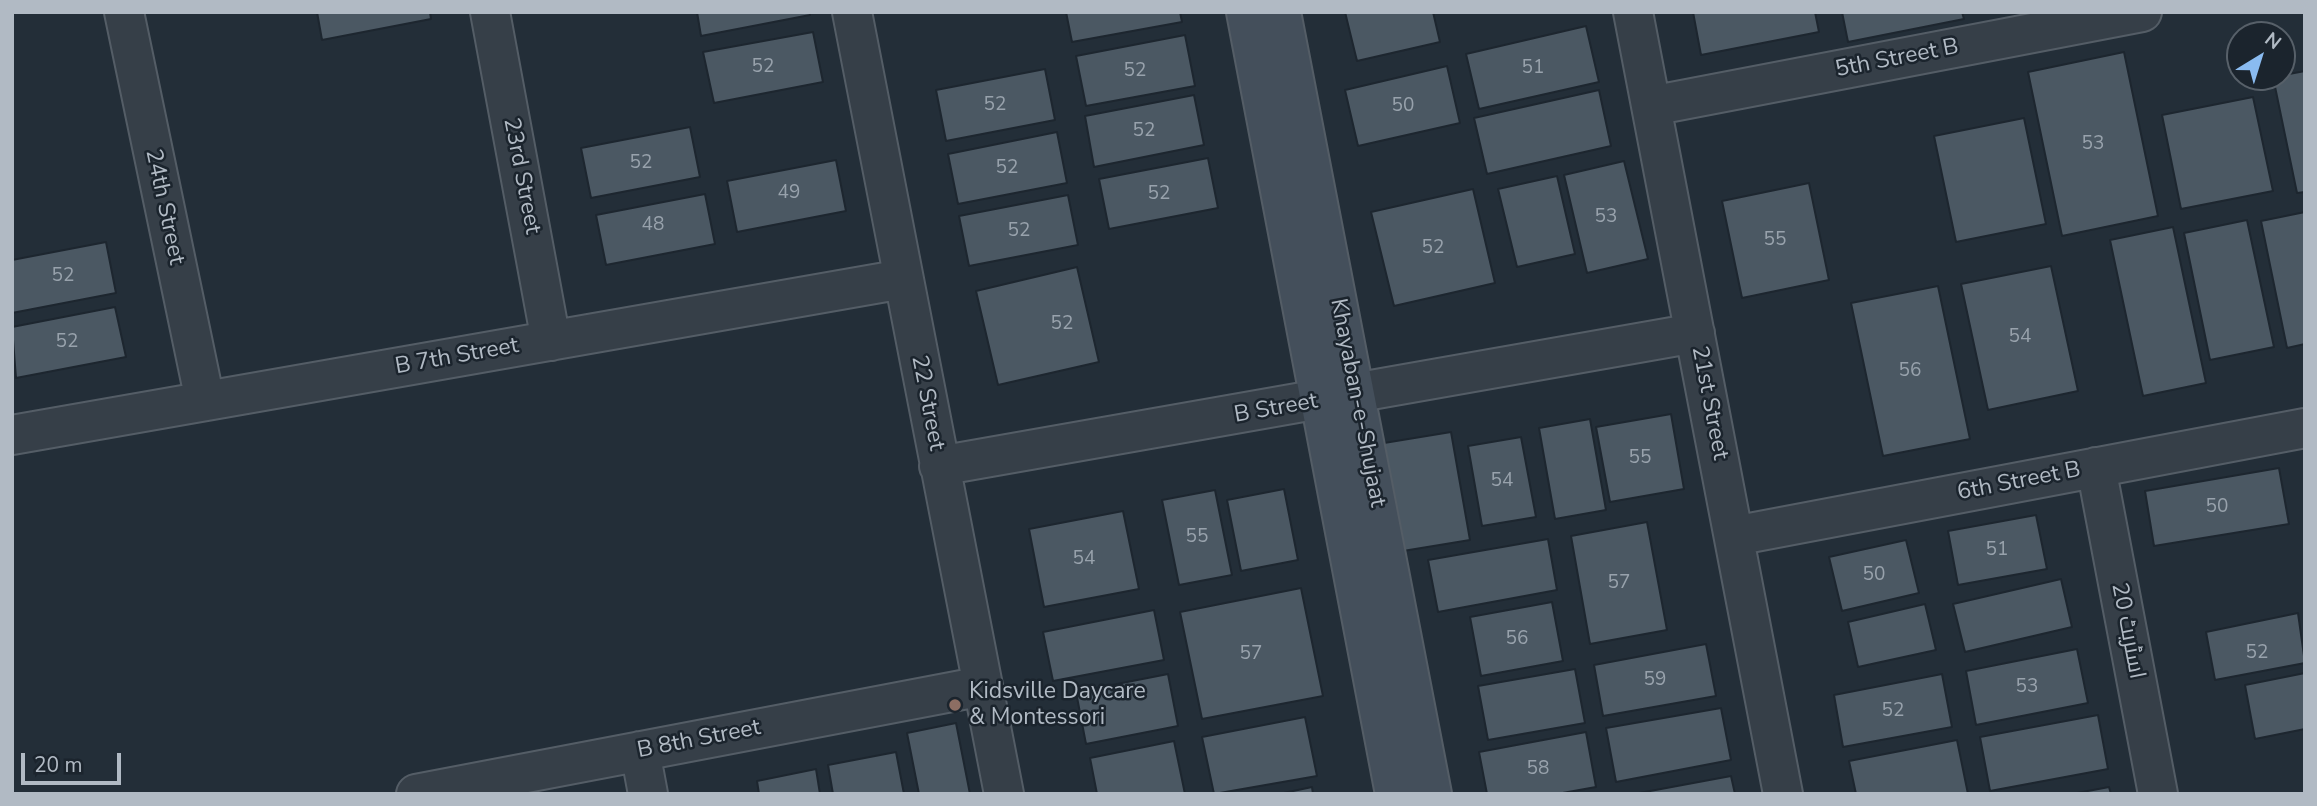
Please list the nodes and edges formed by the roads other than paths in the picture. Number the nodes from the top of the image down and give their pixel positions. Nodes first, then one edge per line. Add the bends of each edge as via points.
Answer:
1 (124, 12) edge
2 (490, 12) edge
3 (852, 12) edge
4 (1246, 12) edge
5 (1281, 12) edge
6 (1633, 12) edge
7 (2142, 12) edge
8 (2043, 22) edge
9 (1651, 106) junction
10 (902, 279) junction
11 (1695, 333) junction
12 (551, 341) junction
13 (1339, 398) junction
14 (205, 401) junction
15 (2305, 428) edge
16 (12, 435) edge
17 (939, 466) junction
18 (2096, 467) junction
19 (1734, 536) junction
20 (983, 686) junction
21 (640, 751) junction
22 (416, 794) edge
23 (648, 794) edge
24 (1004, 794) edge
25 (1395, 794) edge
26 (1432, 794) edge
27 (1783, 794) edge
28 (2158, 794) edge

1 - 14 street, 24th Street
2 - 12 street, 23rd Street
3 - 10 street, 22 Street
4 - 13 main road, Khayaban-e-Shujaat
5 - 13 main road, Khayaban-e-Shujaat
6 - 9 street, 21st Street
7 - 8 street, 5th Street B
8 - 9 street, 5th Street B
9 - 11 street, 21st Street
10 - 12 street, B 7th Street
10 - 17 street, 22 Street
11 - 13 street, B Street
11 - 19 street, 21st Street
12 - 14 street, B 7th Street
13 - 17 street, B Street
13 - 25 main road, Khayaban-e-Shujaat
13 - 26 main road, Khayaban-e-Shujaat
14 - 16 street, B 7th Street
15 - 18 street, 6th Street B
17 - 20 street, 22 Street
18 - 19 street, 6th Street B
18 - 28 street, اسٹریٹ 20
19 - 27 street, 21st Street
20 - 21 street, B 8th Street
20 - 24 street, 22 Street
21 - 22 street, B 8th Street
21 - 23 street

